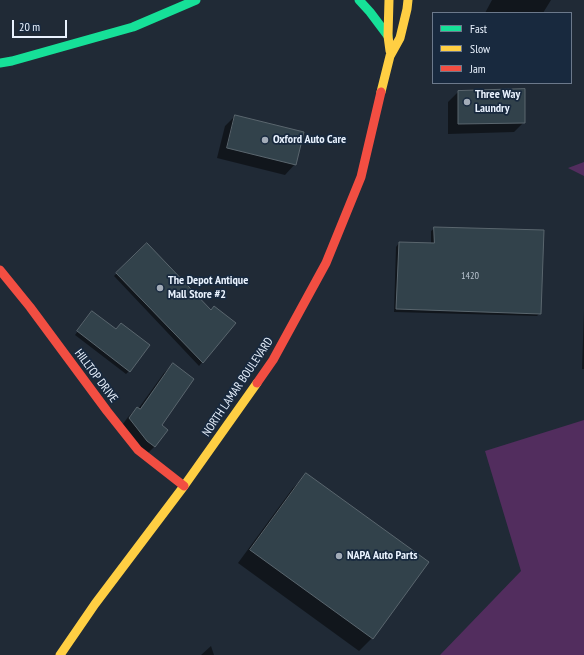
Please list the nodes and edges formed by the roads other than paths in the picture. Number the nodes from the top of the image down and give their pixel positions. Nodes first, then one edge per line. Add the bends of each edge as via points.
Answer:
1 (196, 0) edge
2 (359, 0) edge
3 (389, 0) edge
4 (408, 0) edge
5 (388, 36) junction
6 (390, 56) junction
7 (0, 63) edge
8 (0, 270) edge
9 (184, 486) junction
10 (60, 655) edge

1 - 7 street via 132,27
2 - 5 street
3 - 5 street, NORTH LAMAR BOULEVARD
4 - 6 street, NORTH LAMAR BOULEVARD via 400,38
5 - 6 street, NORTH LAMAR BOULEVARD
6 - 9 street, NORTH LAMAR BOULEVARD via 362,177 326,263 273,360
8 - 9 street, HILLTOP DRIVE via 138,450
9 - 10 street, NORTH LAMAR BOULEVARD

